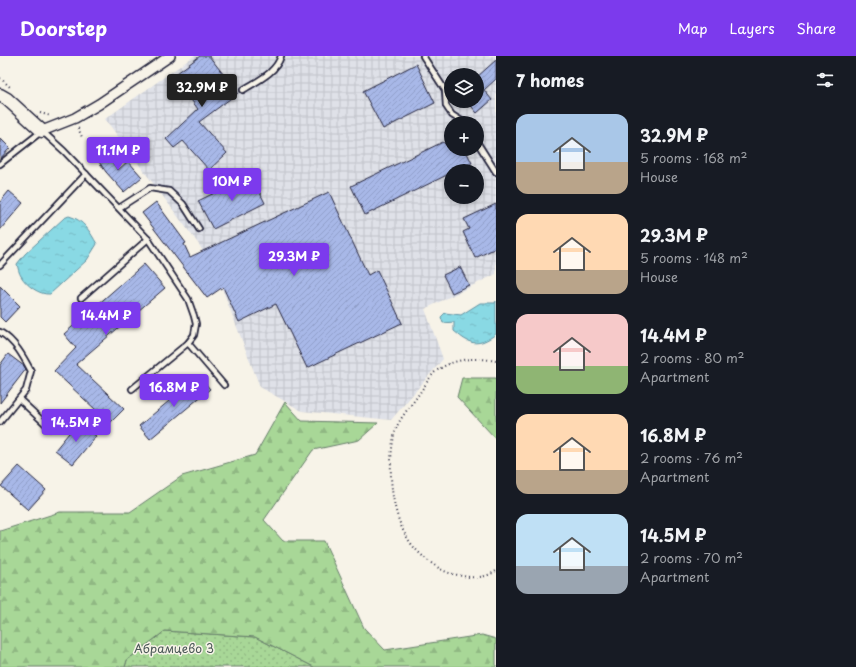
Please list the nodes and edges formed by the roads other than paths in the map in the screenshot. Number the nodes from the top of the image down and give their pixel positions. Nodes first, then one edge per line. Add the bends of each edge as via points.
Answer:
1 (170, 56) edge
2 (281, 56) edge
3 (423, 56) edge
4 (243, 90) dead end
5 (0, 95) edge
6 (454, 116) edge
7 (42, 131) junction
8 (484, 153) edge
9 (0, 164) edge
10 (496, 172) edge
11 (86, 174) junction
12 (119, 208) junction
13 (199, 229) dead end
14 (148, 239) junction
15 (0, 264) edge
16 (81, 298) dead end
17 (0, 332) edge
18 (188, 343) junction
19 (224, 385) dead end
20 (132, 389) dead end
21 (19, 399) junction
22 (0, 422) edge
23 (50, 428) dead end

1 - 7 street via 99,104 75,118
2 - 4 lane via 279,64 269,74
3 - 6 lane via 445,90 446,106
5 - 7 street
7 - 9 lane
7 - 11 lane
8 - 10 lane
11 - 12 lane
11 - 15 lane
12 - 13 lane via 150,188 169,191 183,204
12 - 14 lane
14 - 16 lane
14 - 18 lane via 188,299 196,324 194,335
17 - 21 lane via 21,352 31,371 26,390
18 - 19 lane
18 - 20 lane
21 - 22 lane
21 - 23 lane

